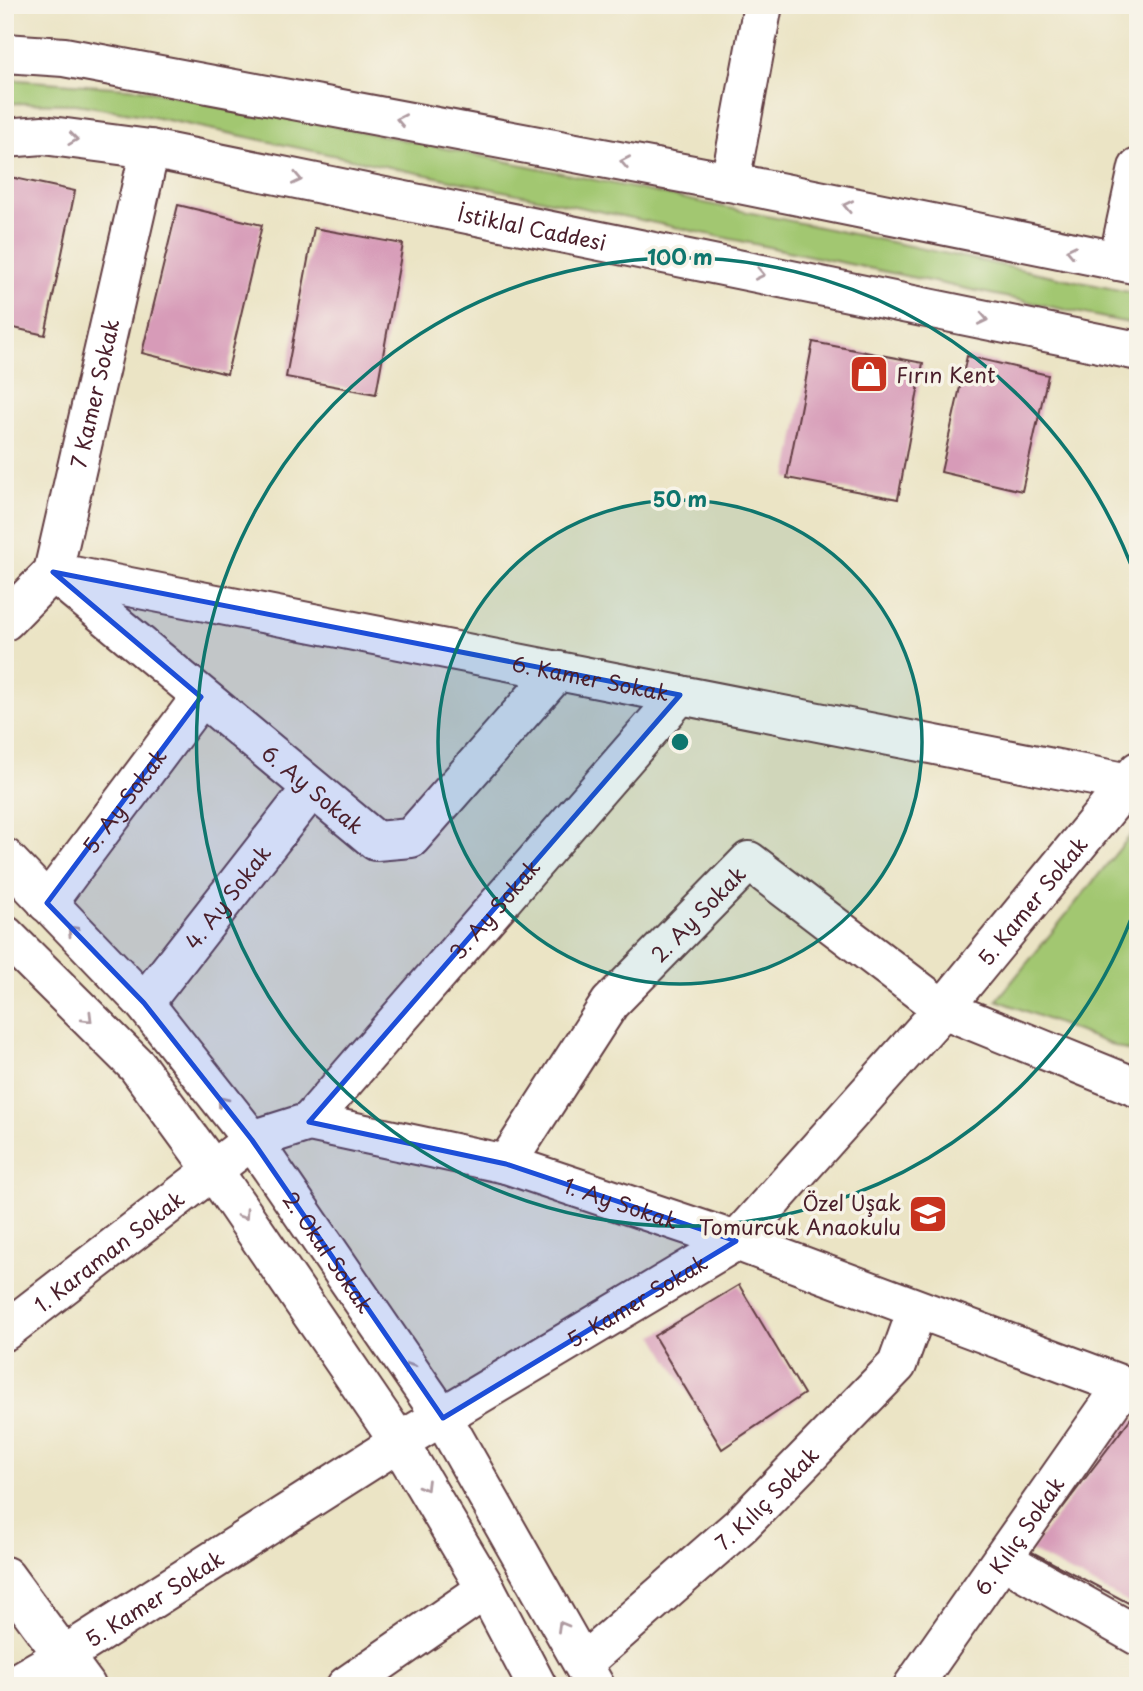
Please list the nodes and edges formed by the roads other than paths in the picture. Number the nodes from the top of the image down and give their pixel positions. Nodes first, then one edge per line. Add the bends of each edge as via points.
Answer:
1 (763, 5) edge
2 (5, 53) edge
3 (5, 138) edge
4 (150, 149) junction
5 (1138, 168) edge
6 (730, 182) junction
7 (1128, 263) edge
8 (1138, 351) edge
9 (54, 572) junction
10 (5, 621) edge
11 (558, 671) junction
12 (680, 695) junction
13 (201, 697) junction
14 (1133, 777) edge
15 (310, 789) junction
16 (5, 858) edge
17 (47, 903) junction
18 (5, 935) edge
19 (144, 1003) junction
20 (943, 1009) junction
21 (1138, 1088) edge
22 (309, 1122) junction
23 (252, 1140) junction
24 (506, 1164) junction
25 (214, 1170) junction
26 (736, 1241) junction
27 (917, 1310) junction
28 (5, 1331) edge
29 (1130, 1388) edge
30 (443, 1418) junction
31 (399, 1442) junction
32 (1002, 1559) junction
33 (5, 1576) edge
34 (486, 1589) junction
35 (1138, 1636) edge
36 (64, 1656) junction
37 (589, 1674) edge
38 (10, 1686) edge
39 (86, 1686) edge
40 (346, 1686) edge
41 (537, 1686) edge
42 (913, 1686) edge

1 - 6 street
6 -> 2 street via 64,57
3 -> 4 street, İstiklal Caddesi via 43,135
4 -> 8 street, İstiklal Caddesi
4 - 9 street, 7 Kamer Sokak
5 - 7 street
7 -> 6 street
9 - 10 street
9 - 11 street, 6. Kamer Sokak
9 - 13 street, 6. Ay Sokak
11 - 12 street, 6. Kamer Sokak
11 - 15 street, 6. Ay Sokak via 411,838 376,841
12 - 14 street, 6. Kamer Sokak
12 - 22 street, 3. Ay Sokak
13 - 15 street, 6. Ay Sokak
13 - 17 street, 5. Ay Sokak
14 - 20 street, 5. Kamer Sokak
15 - 19 street, 4. Ay Sokak
16 - 17 street, 2. Okul Sokak
19 -> 17 street, 2. Okul Sokak
18 -> 25 street via 137,1066
23 -> 19 street, 2. Okul Sokak
20 - 21 street
20 - 24 street, 2. Ay Sokak via 749,861 610,1003
20 - 26 street, 5. Kamer Sokak
22 - 23 street, 1. Ay Sokak
22 - 24 street, 1. Ay Sokak
23 - 25 street, 1. Karaman Sokak
30 -> 23 street, 2. Okul Sokak
24 - 26 street, 1. Ay Sokak
25 - 28 street, 1. Karaman Sokak
25 -> 31 street
26 - 27 street, 1. Ay Sokak
26 - 30 street, 5. Kamer Sokak
27 - 29 street, 1. Ay Sokak
27 - 37 street, 7. Kılıç Sokak via 897,1365
29 - 32 street, 6. Kılıç Sokak
30 - 31 street, 5. Kamer Sokak
37 -> 30 street, 2. Okul Sokak
31 -> 34 street
31 - 36 street, 5. Kamer Sokak
32 - 35 street
32 - 42 street, 6. Kılıç Sokak
33 - 36 street
34 - 40 street
34 - 41 street
36 - 38 street, 5. Kamer Sokak
36 - 39 street

